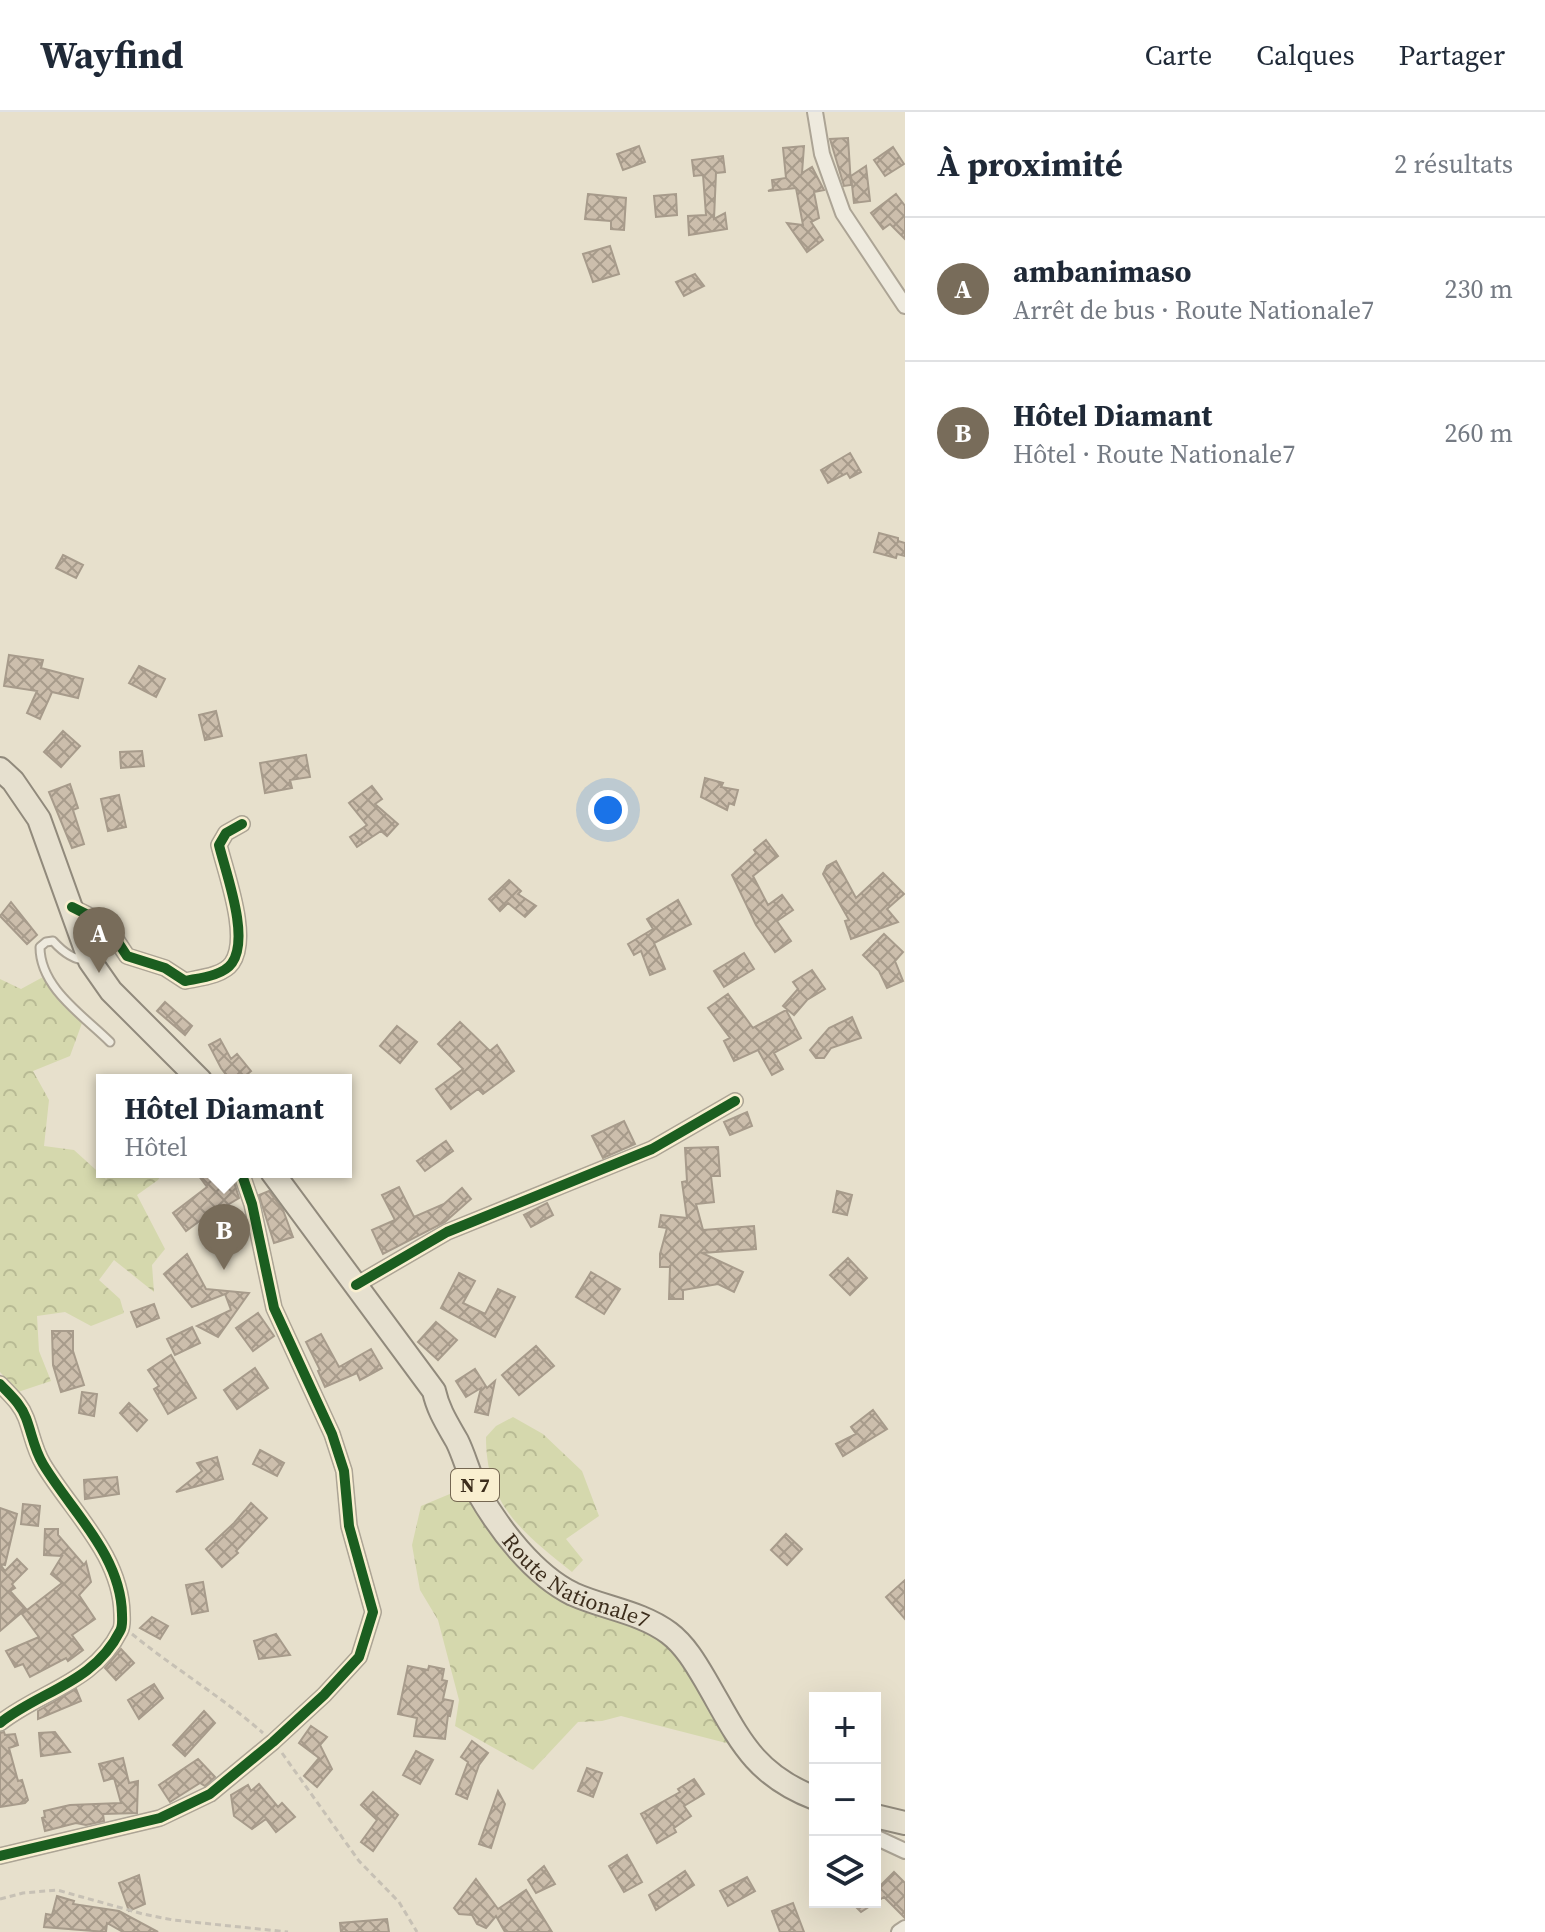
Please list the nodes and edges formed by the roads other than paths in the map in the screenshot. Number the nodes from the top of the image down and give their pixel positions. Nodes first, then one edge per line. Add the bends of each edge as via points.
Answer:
1 (815, 112) edge
2 (905, 306) edge
3 (0, 769) edge
4 (242, 824) dead end
5 (72, 907) junction
6 (90, 961) junction
7 (110, 1042) dead end
8 (194, 1074) edge
9 (735, 1101) dead end
10 (243, 1178) edge
11 (276, 1178) edge
12 (356, 1285) junction
13 (0, 1384) edge
14 (0, 1723) edge
15 (809, 1796) edge
16 (881, 1817) edge
17 (905, 1823) edge
18 (881, 1840) edge
19 (905, 1851) edge
20 (0, 1856) edge
21 (905, 1928) edge
22 (899, 1932) edge

1 - 2 street via 822,154 843,213
3 - 5 main road via 39,819
4 - 5 street via 226,833 219,845 240,931 233,962 225,970 185,981 165,968 127,956 106,924
5 - 6 main road
6 - 7 lane via 78,960 53,941 40,947 40,959 55,985
6 - 8 main road via 111,991
9 - 12 street via 652,1149 447,1232
10 - 20 street via 274,1308 344,1471 349,1526 373,1612 359,1657 273,1742 210,1794 160,1818
11 - 12 main road, Route Nationale7 / N 7
12 - 15 main road, Route Nationale7 / N 7 via 434,1391 478,1491 532,1561 572,1593 669,1633 693,1659 760,1766 788,1788
13 - 14 street via 18,1402 42,1463 106,1557 119,1587 122,1628 81,1677 19,1707
16 - 17 main road
18 - 19 street
21 - 22 street

